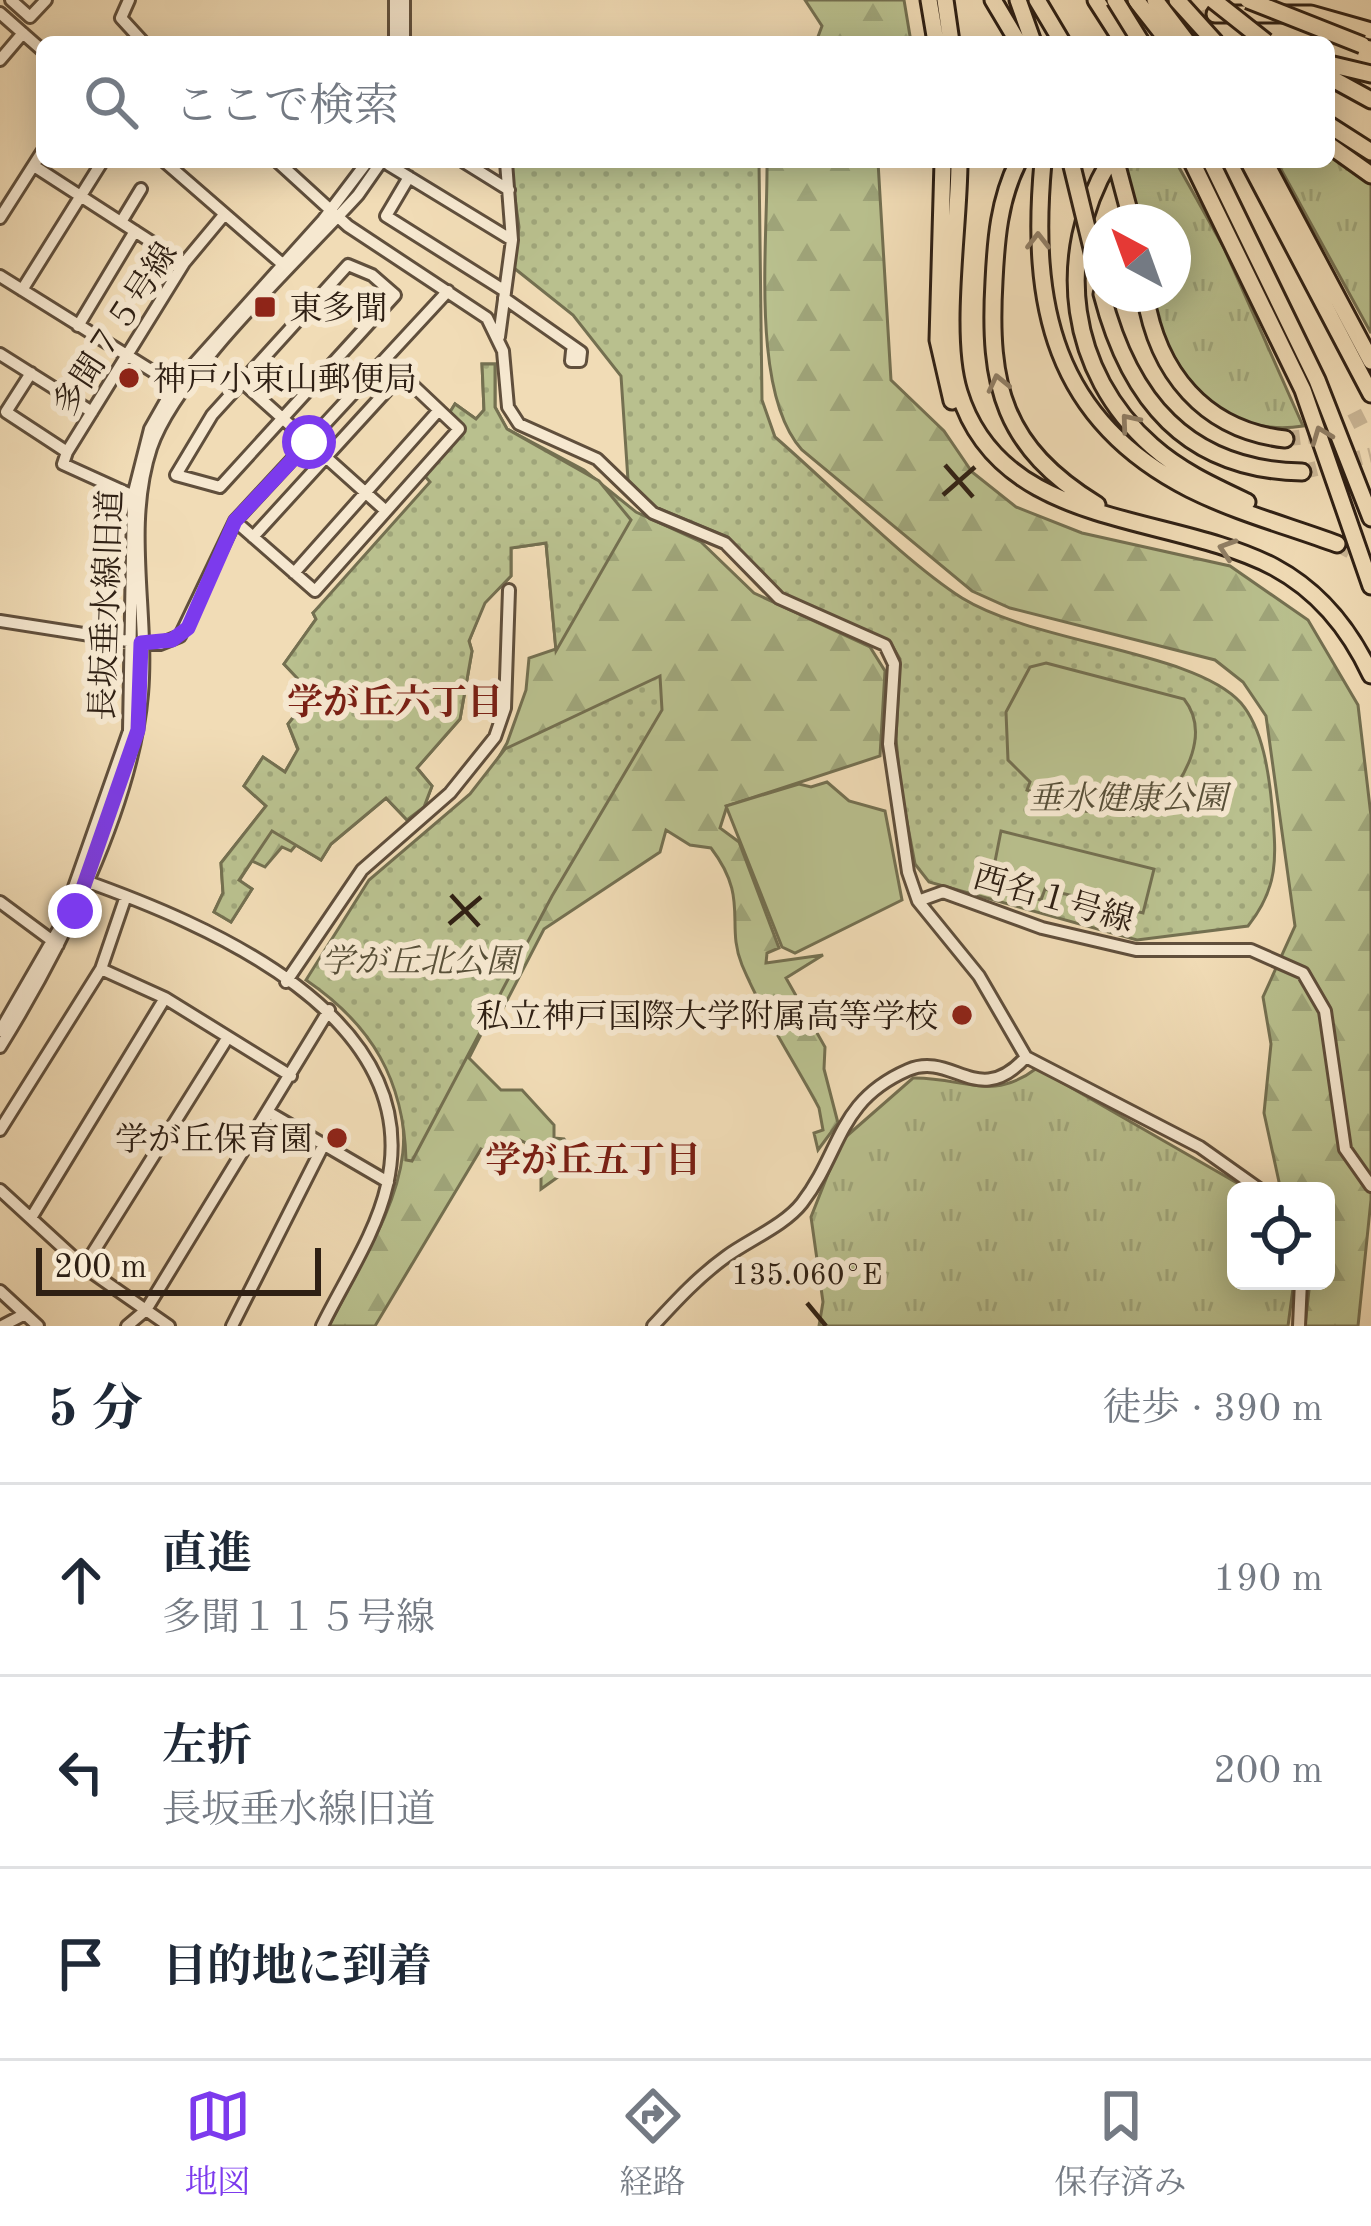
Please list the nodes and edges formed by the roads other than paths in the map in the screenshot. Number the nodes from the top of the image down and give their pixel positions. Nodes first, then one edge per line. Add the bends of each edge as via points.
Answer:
1 (11, 0) edge
2 (46, 0) edge
3 (129, 0) edge
4 (399, 0) edge
5 (929, 0) edge
6 (945, 0) edge
7 (993, 0) edge
8 (1018, 0) edge
9 (1037, 0) edge
10 (1096, 0) edge
11 (1114, 0) edge
12 (1136, 0) edge
13 (1155, 0) edge
14 (1177, 0) edge
15 (1248, 0) edge
16 (1214, 7) edge
17 (0, 13) edge
18 (23, 33) junction
19 (138, 36) edge
20 (400, 36) edge
21 (934, 36) edge
22 (950, 36) edge
23 (1014, 36) edge
24 (1031, 36) edge
25 (1059, 36) edge
26 (1119, 36) edge
27 (1138, 36) edge
28 (1163, 36) edge
29 (1182, 36) edge
30 (1210, 36) edge
31 (1257, 36) edge
32 (1368, 42) edge
33 (36, 45) edge
34 (0, 60) edge
35 (1335, 65) edge
36 (1371, 74) edge
37 (1335, 80) edge
38 (1365, 97) edge
39 (1335, 129) edge
40 (1335, 149) edge
41 (1371, 152) edge
42 (36, 162) edge
43 (34, 166) joint
44 (37, 168) edge
45 (98, 168) edge
46 (172, 168) edge
47 (285, 168) edge
48 (363, 168) edge
49 (380, 168) edge
50 (394, 168) edge
51 (474, 168) edge
52 (507, 168) edge
53 (944, 168) edge
54 (959, 168) edge
55 (1015, 168) edge
56 (1043, 168) edge
57 (1072, 168) edge
58 (1110, 168) edge
59 (1116, 168) edge
60 (1195, 168) edge
61 (1214, 168) edge
62 (1253, 168) edge
63 (1268, 168) edge
64 (1371, 176) edge
65 (409, 177) junction
66 (141, 189) dead end
67 (509, 190) junction
68 (81, 196) junction
69 (1128, 204) edge
70 (1083, 212) edge
71 (335, 213) junction
72 (224, 214) junction
73 (0, 218) edge
74 (121, 222) junction
75 (1293, 226) junction
76 (135, 231) junction
77 (512, 240) junction
78 (184, 263) junction
79 (286, 268) junction
80 (0, 276) edge
81 (22, 290) junction
82 (448, 291) junction
83 (504, 294) junction
84 (1109, 312) edge
85 (1150, 312) edge
86 (78, 326) junction
87 (499, 338) junction
88 (572, 351) dead end
89 (0, 354) edge
90 (127, 356) junction
91 (386, 360) junction
92 (1371, 361) edge
93 (31, 374) junction
94 (401, 375) junction
95 (242, 382) junction
96 (178, 387) junction
97 (1371, 394) edge
98 (439, 410) junction
99 (92, 412) junction
100 (283, 418) junction
101 (1285, 439) tunnel mouth
102 (309, 442) junction
103 (67, 452) junction
104 (326, 457) junction
105 (1302, 472) tunnel mouth
106 (366, 493) junction
107 (137, 498) junction
108 (1056, 498) junction
109 (386, 511) junction
110 (1371, 518) edge
111 (235, 521) junction
112 (1132, 521) junction
113 (253, 537) junction
114 (294, 573) junction
115 (1371, 586) edge
116 (508, 590) dead end
117 (0, 621) edge
118 (137, 642) junction
119 (1371, 675) edge
120 (82, 880) junction
121 (126, 896) junction
122 (918, 901) junction
123 (0, 902) edge
124 (57, 944) junction
125 (101, 969) junction
126 (286, 982) junction
127 (165, 998) junction
128 (329, 1010) junction
129 (0, 1030) edge
130 (228, 1036) junction
131 (0, 1047) edge
132 (1026, 1058) junction
133 (291, 1076) junction
134 (268, 1112) junction
135 (0, 1130) edge
136 (323, 1146) junction
137 (388, 1182) junction
138 (1249, 1182) edge
139 (1371, 1186) edge
140 (0, 1190) edge
141 (31, 1219) junction
142 (84, 1267) junction
143 (1301, 1290) edge
144 (0, 1292) edge
145 (146, 1310) junction
146 (25, 1314) junction
147 (2, 1326) edge
148 (38, 1326) edge
149 (127, 1326) edge
150 (169, 1326) edge
151 (232, 1326) edge
152 (322, 1326) edge
153 (653, 1326) edge
154 (1299, 1326) edge

1 - 2 street via 30,17
3 - 19 street via 121,18
4 - 20 street
5 - 21 highway
6 - 22 highway
7 - 23 highway
8 - 24 highway
9 - 25 highway
10 - 26 highway
11 - 27 highway, bridge
12 - 28 highway
13 - 29 highway
14 - 30 highway
15 - 32 highway, bridge
16 - 31 highway, bridge
16 - 32 highway via 1311,14
17 - 18 street
18 - 33 street
18 - 34 street
35 - 36 highway
37 - 38 highway
39 - 41 highway
40 - 64 highway
42 - 43 street
43 - 73 street
44 - 68 street
45 - 68 street
46 - 72 street
47 - 71 street
48 - 71 street, 長坂垂水線旧道
49 - 71 street, 長坂垂水線旧道
50 - 65 street
51 - 67 street
52 - 67 street
53 - 108 highway via 938,340 945,381 985,453
54 - 108 highway via 958,391 1000,459
112 -> 55 highway via 1049,470 1013,426 1000,395 992,346 997,237
56 - 58 highway via 1037,244 1047,320 1081,392 1139,456 1214,500 1336,544 1179,467 1105,390 1084,341 1075,277 1081,224
57 - 70 highway, bridge
59 - 69 highway
115 -> 60 highway via 1304,390
61 - 110 highway via 1317,380
62 - 75 highway
63 - 75 highway
65 - 77 street
65 - 83 street via 386,216
66 - 74 street
67 - 77 street
68 - 74 street
68 - 81 street
71 - 79 street, 長坂垂水線旧道
71 - 82 street
72 - 78 street, 多聞７５号線
72 - 79 street
74 - 76 street
75 - 92 highway
75 - 97 highway
76 - 78 street
76 - 86 street
77 - 83 street
78 - 90 street, 多聞７５号線
79 - 96 street, 長坂垂水線旧道
80 - 81 street
81 - 86 street
82 - 87 street via 479,310
82 - 91 street
83 - 87 street
83 - 88 street
84 - 105 highway via 1127,369 1177,430 1249,467
85 - 101 highway via 1161,352 1197,403 1247,432
86 - 90 street
87 - 122 street via 508,407 519,424 597,459 652,512 725,543 778,598 872,635 890,651 889,744
89 - 93 street
90 - 96 street
90 - 99 street, 多聞７５号線
91 - 94 street
91 - 102 street
93 - 99 street
93 - 103 street via 6,412
94 - 98 street
94 - 104 street
95 - 100 street
95 - 100 street via 176,476 220,487
95 - 100 street via 348,265 395,295
96 - 107 street, 長坂垂水線旧道 via 150,429
98 - 106 street
98 - 109 street via 459,429
99 - 103 street, 多聞７５号線
100 - 102 street
102 - 104 street
102 - 111 street
103 - 107 street, 多聞７５号線 via 63,464
104 - 106 street
104 - 113 street
106 - 109 street
106 - 114 street
107 - 118 street, 長坂垂水線旧道
108 - 112 highway
109 - 114 street via 315,591
111 - 113 street
111 - 118 street via 188,628 172,640
119 -> 112 highway via 1345,628 1295,580 1228,548
113 - 114 street
116 - 126 street via 505,708 495,737 451,793 362,870
117 - 118 street
118 - 120 street, 長坂垂水線旧道 via 129,730
120 - 121 street
120 - 124 street, 長坂垂水線旧道
121 - 125 street
121 - 126 street via 183,917
122 - 132 street via 979,976
122 - 139 street, 西名１号線 via 943,892 1136,950 1251,950 1303,974 1325,1011 1345,1149
123 - 124 street
124 - 129 street, 長坂垂水線旧道
124 - 131 street, 長坂垂水線旧道
125 - 127 street
125 - 135 street
126 - 128 street
127 - 130 street
127 - 141 street
128 - 133 street
128 - 137 street via 382,1083
130 - 133 street
130 - 142 street
132 - 138 street via 1200,1147
132 - 153 street via 986,1082 923,1067 879,1087 847,1114 795,1211 722,1260
133 - 134 street
134 - 136 street
134 - 145 street
136 - 137 street
136 - 151 street
137 - 152 street
140 - 141 street
141 - 142 street
142 - 145 street
143 - 154 street
144 - 146 street
145 - 149 street
145 - 150 street
146 - 147 street
146 - 148 street

